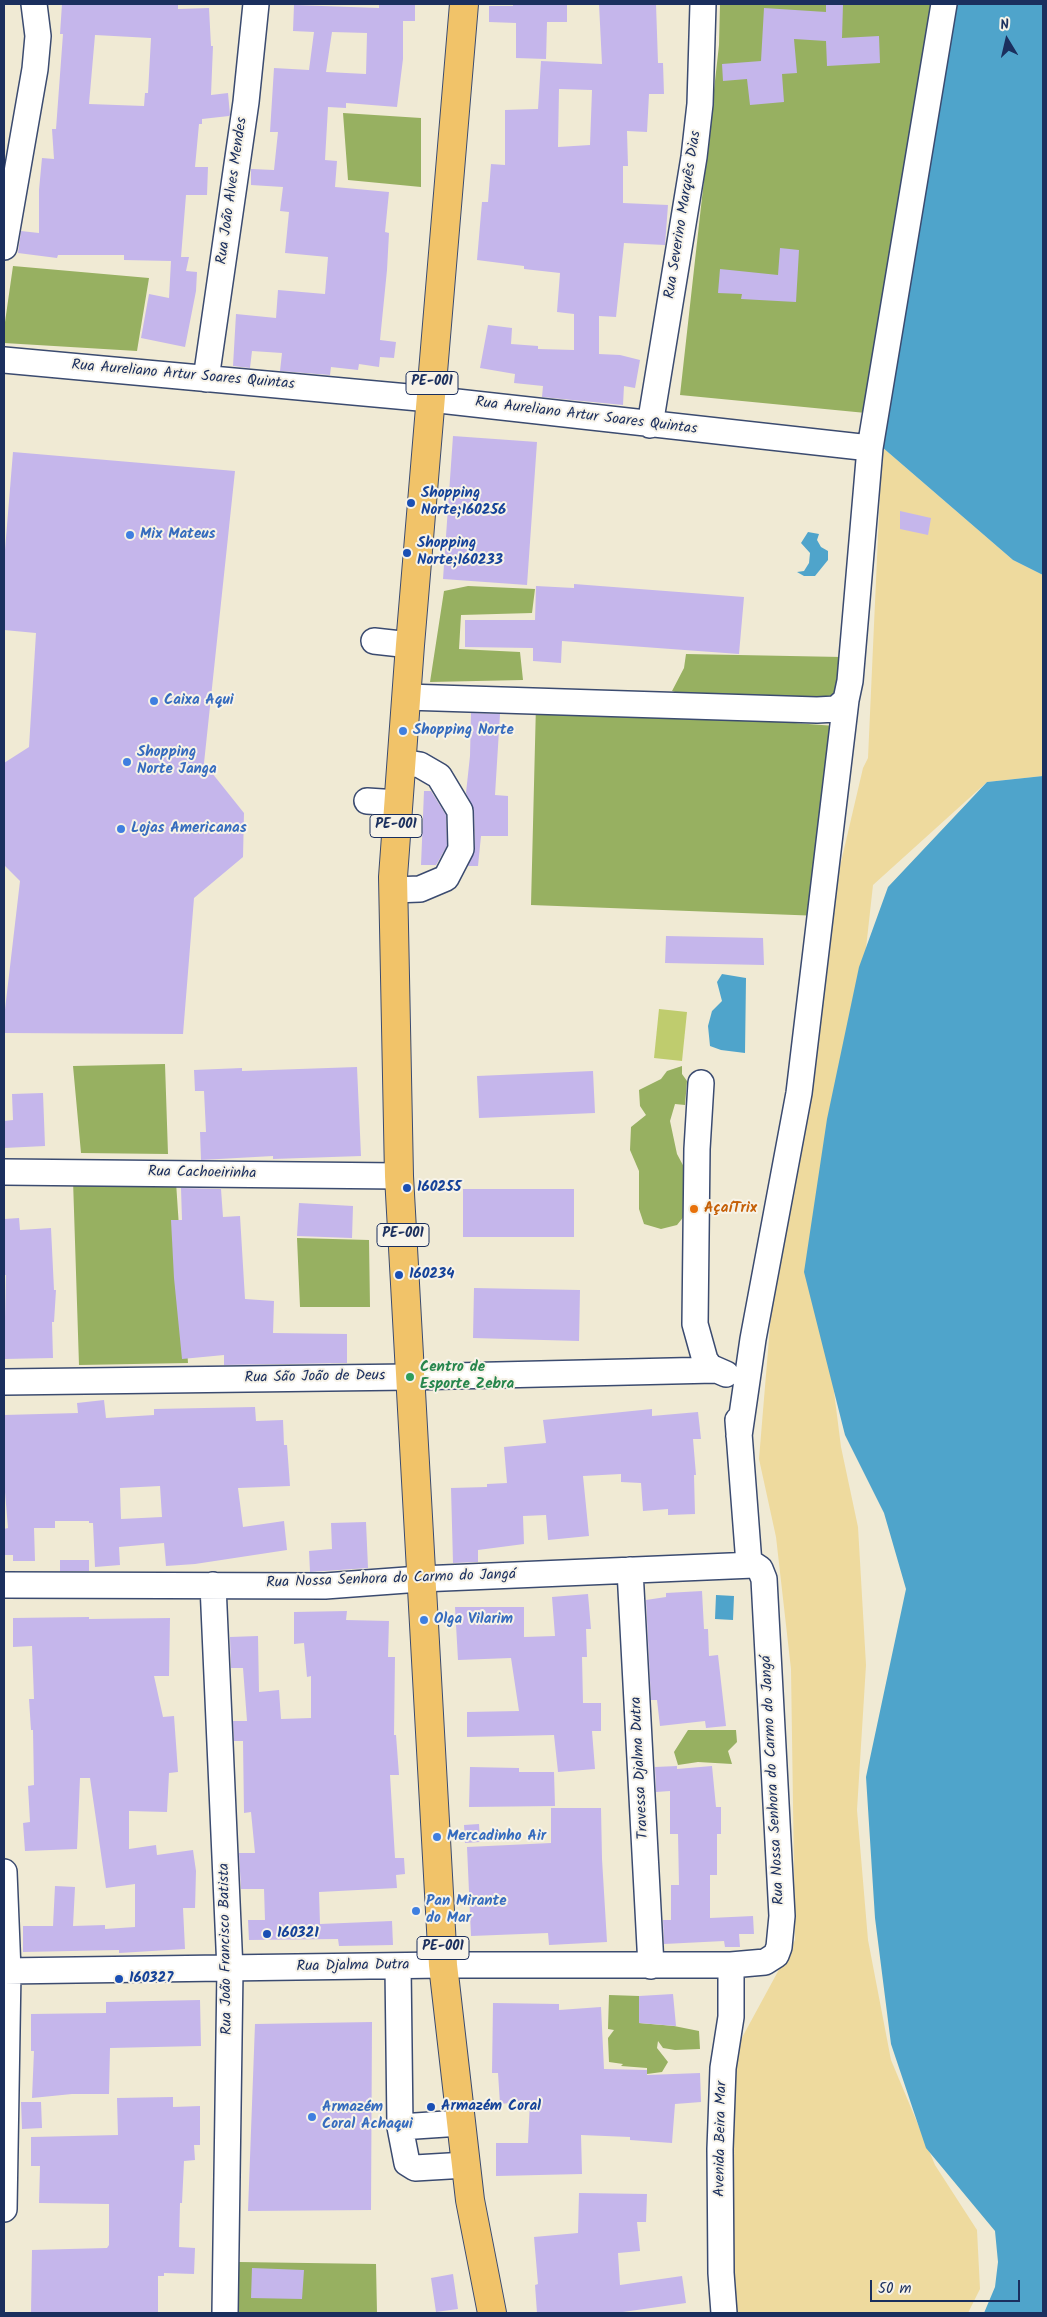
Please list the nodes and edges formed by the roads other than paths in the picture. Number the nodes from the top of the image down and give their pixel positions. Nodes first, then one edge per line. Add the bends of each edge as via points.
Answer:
1 (34, 4) edge
2 (256, 4) edge
3 (464, 4) edge
4 (703, 4) edge
5 (944, 4) edge
6 (4, 247) edge
7 (4, 360) edge
8 (206, 379) junction
9 (430, 399) junction
10 (650, 425) junction
11 (870, 448) junction
12 (374, 641) dead end
13 (410, 645) junction
14 (406, 697) junction
15 (846, 700) junction
16 (401, 762) junction
17 (367, 801) dead end
18 (398, 803) junction
19 (393, 890) junction
20 (701, 1083) dead end
21 (4, 1172) edge
22 (399, 1176) junction
23 (715, 1370) junction
24 (410, 1377) junction
25 (4, 1382) edge
26 (739, 1436) junction
27 (749, 1564) junction
28 (630, 1570) junction
29 (420, 1579) junction
30 (213, 1584) junction
31 (4, 1585) edge
32 (4, 1872) edge
33 (444, 1965) junction
34 (731, 1965) junction
35 (398, 1966) junction
36 (651, 1966) junction
37 (230, 1970) junction
38 (6, 1971) edge
39 (461, 2123) junction
40 (400, 2127) junction
41 (466, 2165) junction
42 (4, 2209) edge
43 (225, 2313) edge
44 (492, 2313) edge
45 (724, 2313) edge

1 - 6 street via 38,36 35,69
2 - 8 street, Rua João Alves Mendes via 246,102
3 - 9 main road, PE-001
4 - 10 street, Rua Severino Marquês Dias via 700,104 695,148
5 - 11 street
7 - 8 street, Rua Aureliano Artur Soares Quintas
8 - 9 street, Rua Aureliano Artur Soares Quintas
9 - 10 street, Rua Aureliano Artur Soares Quintas
9 - 13 main road, PE-001
10 - 11 street, Rua Aureliano Artur Soares Quintas
11 - 15 street
12 - 13 street
13 - 14 main road, PE-001
14 - 15 street via 817,710 836,709
14 - 16 main road, PE-001
15 - 26 street via 799,1093
16 - 18 main road, PE-001
16 - 19 street via 420,765 439,776 460,811 461,849 446,878 420,889
17 - 18 street
18 - 19 main road, PE-001
19 - 22 main road, PE-001
20 - 23 street via 695,1324 705,1360
21 - 22 street, Rua Cachoeirinha
22 - 24 main road, PE-001
23 - 24 street, Rua São João de Deus
23 - 26 street via 732,1378 736,1389
24 - 25 street, Rua São João de Deus
24 - 29 main road, PE-001
26 - 27 street
27 - 28 street, Rua Nossa Senhora do Carmo do Jangá
27 - 34 street, Rua Nossa Senhora do Carmo do Jangá via 760,1569 764,1579 782,1916 780,1947 772,1960
28 - 29 street, Rua Nossa Senhora do Carmo do Jangá
28 - 36 street, Travessa Djalma Dutra
29 - 30 street, Rua Nossa Senhora do Carmo do Jangá via 325,1586
29 - 33 main road, PE-001
30 - 31 street, Rua Nossa Senhora do Carmo do Jangá
30 - 37 street, Rua João Francisco Batista
32 - 38 street
33 - 35 street, Rua Djalma Dutra
33 - 36 street, Rua Djalma Dutra
33 - 39 main road, PE-001
34 - 36 street, Rua Djalma Dutra
34 - 45 street, Avenida Beira Mar via 731,2017 723,2068 720,2148
35 - 37 street, Rua Djalma Dutra
35 - 40 street
37 - 38 street, Rua Djalma Dutra
37 - 43 street, Rua João Francisco Batista
38 - 42 street
39 - 40 street
39 - 41 main road, PE-001
40 - 41 street via 407,2163 415,2168
41 - 44 main road, PE-001

